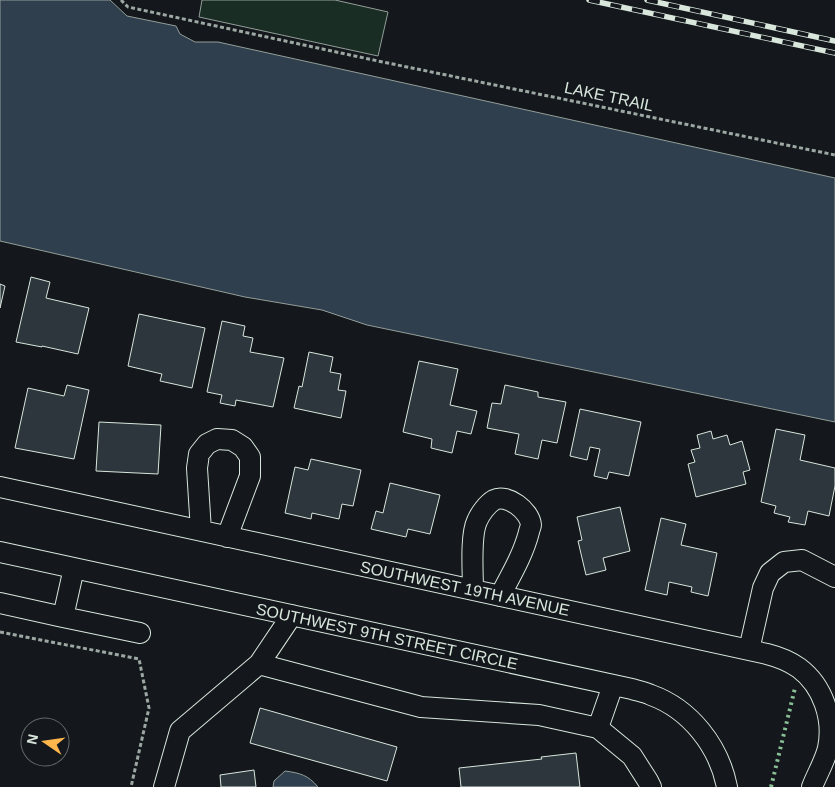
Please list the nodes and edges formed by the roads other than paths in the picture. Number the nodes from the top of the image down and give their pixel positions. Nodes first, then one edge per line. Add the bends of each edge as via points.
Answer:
1 (0, 487) edge
2 (201, 531) junction
3 (227, 537) junction
4 (0, 552) edge
5 (74, 568) junction
6 (835, 577) edge
7 (473, 590) junction
8 (500, 596) junction
9 (0, 603) edge
10 (292, 616) junction
11 (63, 617) junction
12 (140, 633) dead end
13 (749, 650) junction
14 (259, 664) junction
15 (613, 685) junction
16 (598, 728) junction
17 (172, 758) junction
18 (164, 787) edge
19 (177, 787) edge
20 (651, 787) edge
21 (726, 787) edge
22 (812, 787) edge

1 - 2 street, SOUTHWEST 19TH AVENUE
2 - 3 street, SOUTHWEST 19TH AVENUE
2 - 3 street via 199,454 207,444 217,439 232,440 250,457 250,476
3 - 7 street, SOUTHWEST 19TH AVENUE
4 - 5 street, SOUTHWEST 9TH STREET CIRCLE
5 - 10 street, SOUTHWEST 9TH STREET CIRCLE
5 - 11 street
6 - 13 street via 802,560 784,562 770,573 762,588
7 - 8 street, SOUTHWEST 19TH AVENUE
7 - 8 street via 476,522 483,510 494,500 502,498 526,511 531,525 525,545
8 - 13 street, SOUTHWEST 19TH AVENUE
9 - 11 street
10 - 14 street
10 - 15 street, SOUTHWEST 9TH STREET CIRCLE
11 - 12 street
13 - 22 street, SOUTHWEST 19TH AVENUE via 784,659 799,668 822,696 830,730 828,748
14 - 16 street via 421,707 539,715
14 - 17 street via 180,731
15 - 16 street
15 - 21 street, SOUTHWEST 9TH STREET CIRCLE via 652,695 694,722 713,749
16 - 20 street via 632,756
17 - 18 street
17 - 19 street

